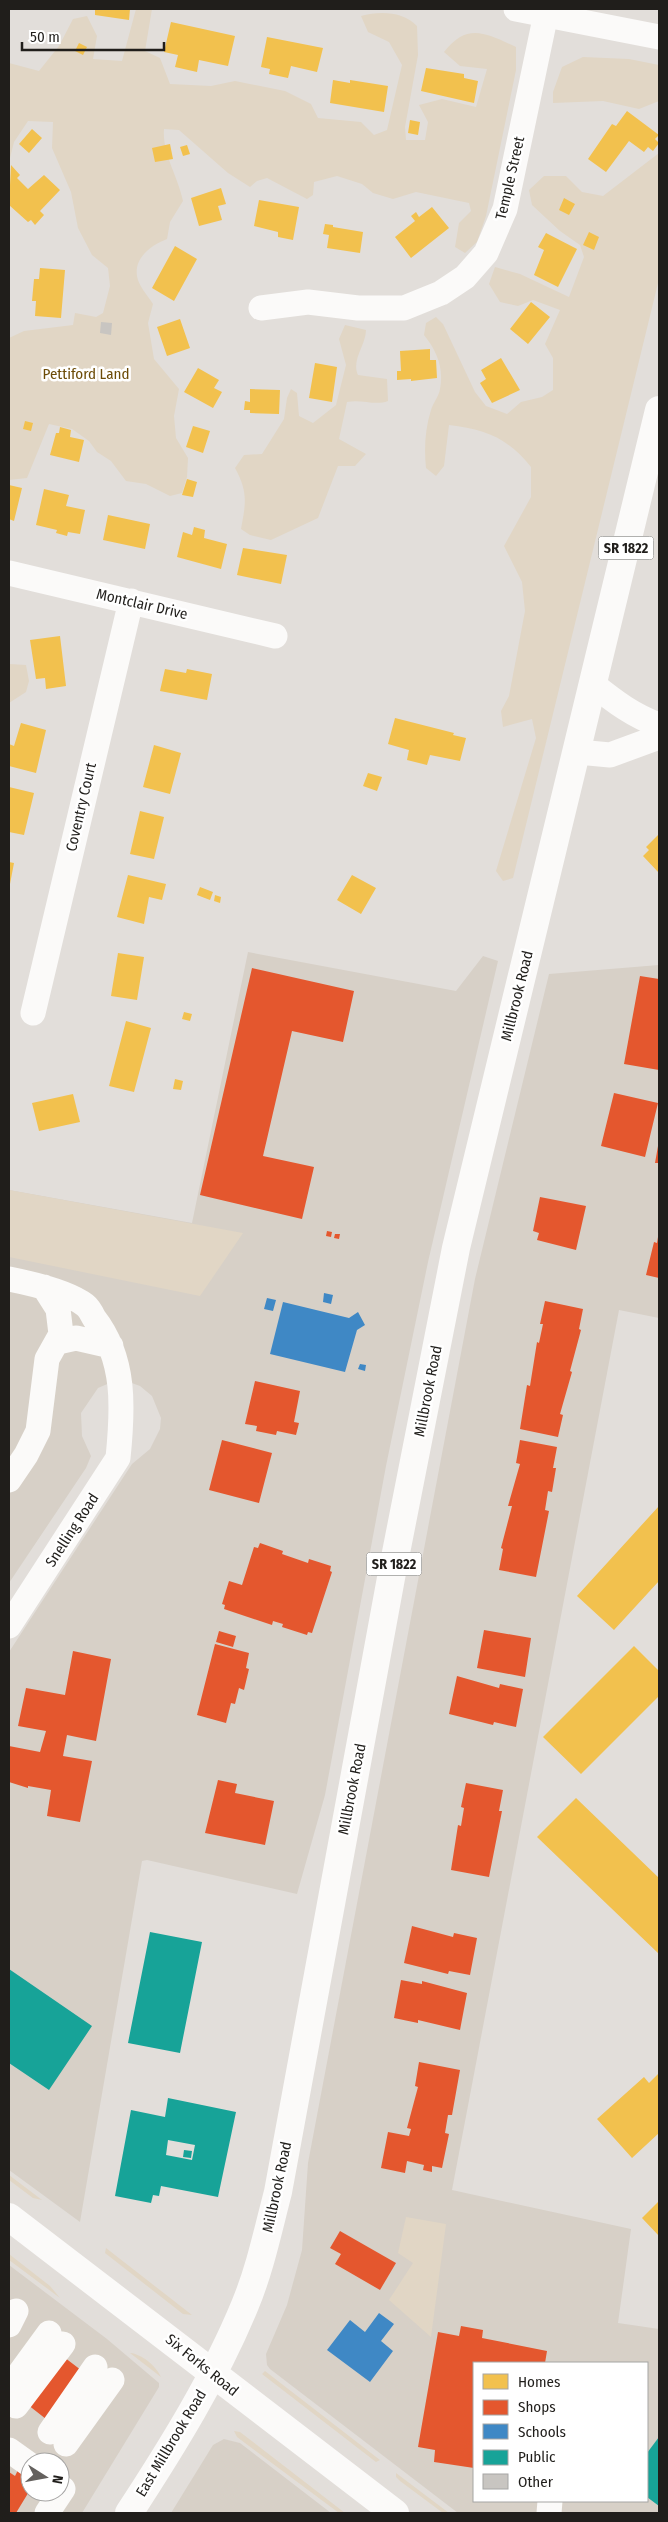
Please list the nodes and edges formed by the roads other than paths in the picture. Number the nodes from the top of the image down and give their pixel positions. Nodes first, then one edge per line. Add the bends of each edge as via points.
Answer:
1 (516, 9) edge
2 (546, 12) edge
3 (659, 37) edge
4 (261, 308) dead end
5 (659, 410) edge
6 (9, 573) edge
7 (130, 602) junction
8 (275, 636) dead end
9 (594, 685) junction
10 (659, 726) edge
11 (659, 738) edge
12 (578, 752) junction
13 (33, 1014) dead end
14 (9, 1279) edge
15 (44, 1287) junction
16 (58, 1342) junction
17 (111, 1346) junction
18 (9, 1480) edge
19 (9, 1626) edge
20 (9, 2217) edge
21 (56, 2338) dead end
22 (212, 2373) junction
23 (104, 2374) dead end
24 (12, 2397) edge
25 (58, 2438) dead end
26 (9, 2450) edge
27 (20, 2458) edge
28 (54, 2502) edge
29 (46, 2513) edge
30 (129, 2513) edge
31 (395, 2513) edge

1 - 2 street
2 - 3 street
2 - 4 street, Temple Street via 505,209 486,253 465,277 441,293 404,308 358,308 308,302
5 - 9 main road, Millbrook Road / SR 1822
6 - 7 street, Montclair Drive
7 - 8 street, Montclair Drive
7 - 13 street, Coventry Court
9 - 10 street via 621,707
9 - 12 main road, Millbrook Road / SR 1822
11 - 12 street via 610,755
12 - 22 main road, Millbrook Road / SR 1822 via 488,1111 446,1298 278,2192 245,2304
14 - 15 street, Snelling Road
15 - 16 street via 58,1309 61,1334
15 - 17 street, Snelling Road via 85,1306 105,1332
16 - 17 street via 76,1338
16 - 18 street via 47,1359 38,1431
17 - 19 street, Snelling Road via 119,1369 121,1428 118,1458
20 - 22 main road, Six Forks Road
21 - 24 street
22 - 30 main road, East Millbrook Road via 192,2412
22 - 31 main road, Six Forks Road
23 - 25 street
26 - 27 street
28 - 29 street

